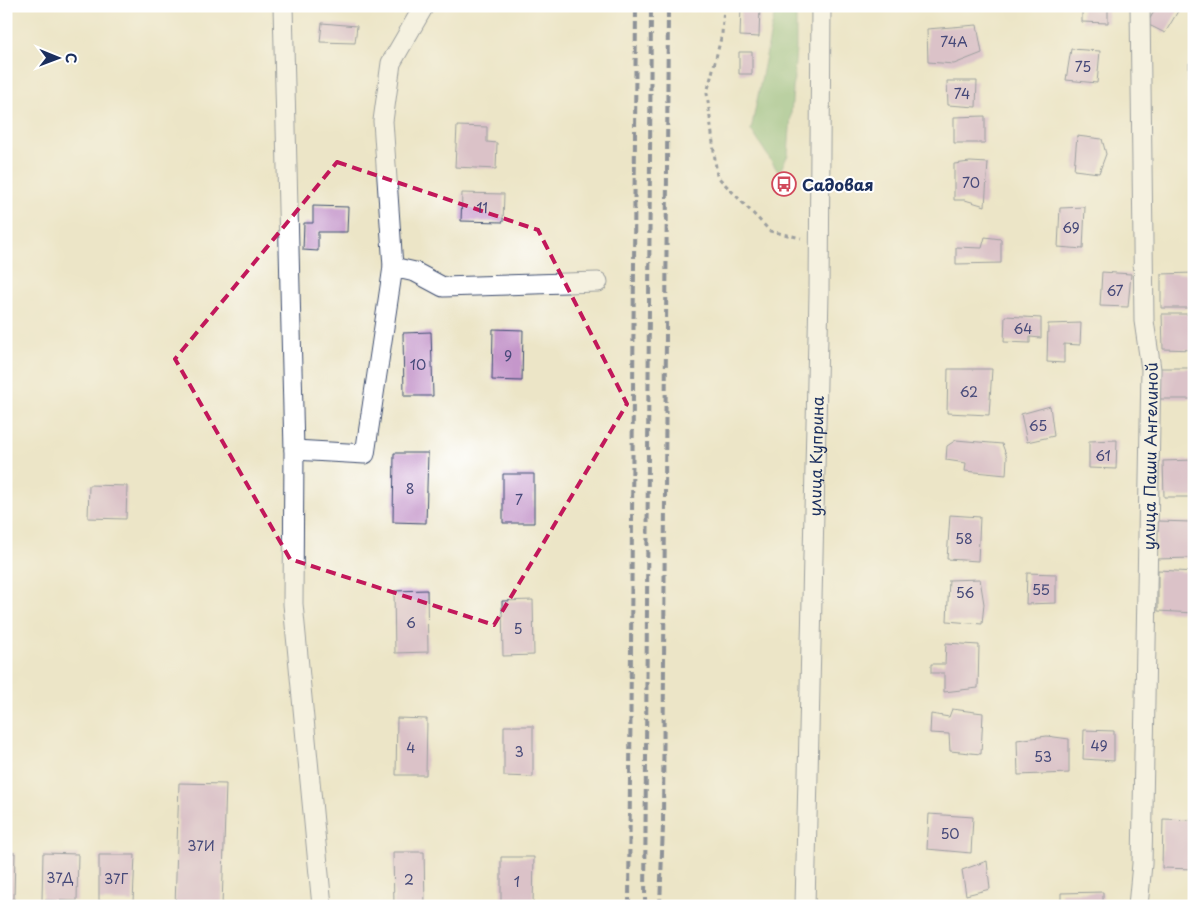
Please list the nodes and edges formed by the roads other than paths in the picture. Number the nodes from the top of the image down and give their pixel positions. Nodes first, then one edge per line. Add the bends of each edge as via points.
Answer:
1 (283, 6) edge
2 (424, 6) edge
3 (821, 6) edge
4 (1140, 6) edge
5 (393, 267) junction
6 (598, 282) dead end
7 (294, 450) junction
8 (322, 906) edge
9 (806, 906) edge
10 (1138, 906) edge

1 - 7 street
2 - 5 street via 391,63 384,121
3 - 9 street, улица Куприна
4 - 10 street, улица Паши Ангелиной via 1144,321 1151,369 1142,864
5 - 6 street via 415,272 443,287
5 - 7 street via 365,454
7 - 8 street via 293,604

